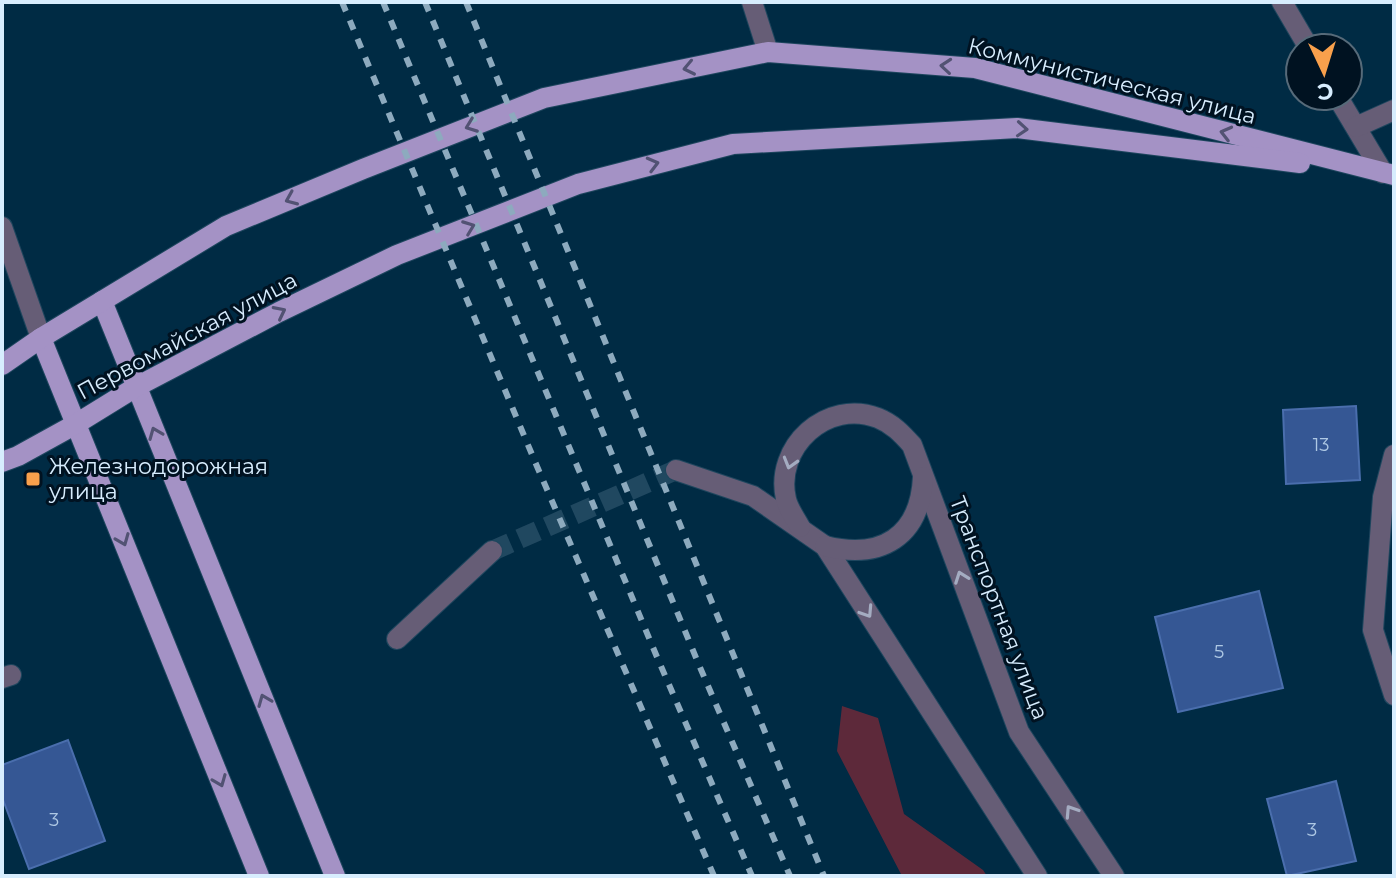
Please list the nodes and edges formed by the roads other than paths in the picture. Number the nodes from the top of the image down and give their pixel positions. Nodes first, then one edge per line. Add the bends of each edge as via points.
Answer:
1 (752, 2) edge
2 (1282, 2) edge
3 (1300, 32) edge
4 (768, 52) junction
5 (1394, 110) edge
6 (1347, 112) edge
7 (1356, 127) junction
8 (1389, 174) edge
9 (2, 227) edge
10 (397, 255) joint
11 (102, 301) junction
12 (41, 338) junction
13 (2, 365) edge
14 (136, 387) junction
15 (76, 424) junction
16 (1394, 455) edge
17 (2, 462) edge
18 (676, 470) tunnel mouth
19 (924, 476) junction
20 (800, 527) junction
21 (825, 546) junction
22 (492, 551) tunnel mouth
23 (397, 639) dead end
24 (1394, 695) edge
25 (259, 876) edge
26 (335, 876) edge
27 (1037, 876) edge
28 (1114, 876) edge

1 - 4 street
2 - 3 street
8 -> 4 main road, Коммунистическая улица via 975,68
4 -> 11 main road, Коммунистическая улица via 544,98 226,226
5 - 7 street
6 - 7 street
7 - 8 street
10 -> 8 main road, Коммунистическая улица via 578,184 733,144 1017,128
9 - 12 street
14 -> 10 main road, Первомайская улица
11 - 12 main road
11 - 14 main road
12 - 13 main road
12 - 15 main road
14 - 15 main road, Первомайская улица
26 -> 14 main road
15 - 17 main road, Первомайская улица
15 -> 25 main road
16 - 24 street via 1383,497 1373,630
18 - 20 street via 753,496
19 -> 20 street, Транспортная улица via 912,445 895,427 876,417 835,416 813,426 790,455 786,500
19 - 21 street, Транспортная улица via 915,516 899,536 873,550 848,552
28 -> 19 street, Транспортная улица via 1019,732
20 - 21 street
21 -> 27 street
22 - 23 street

